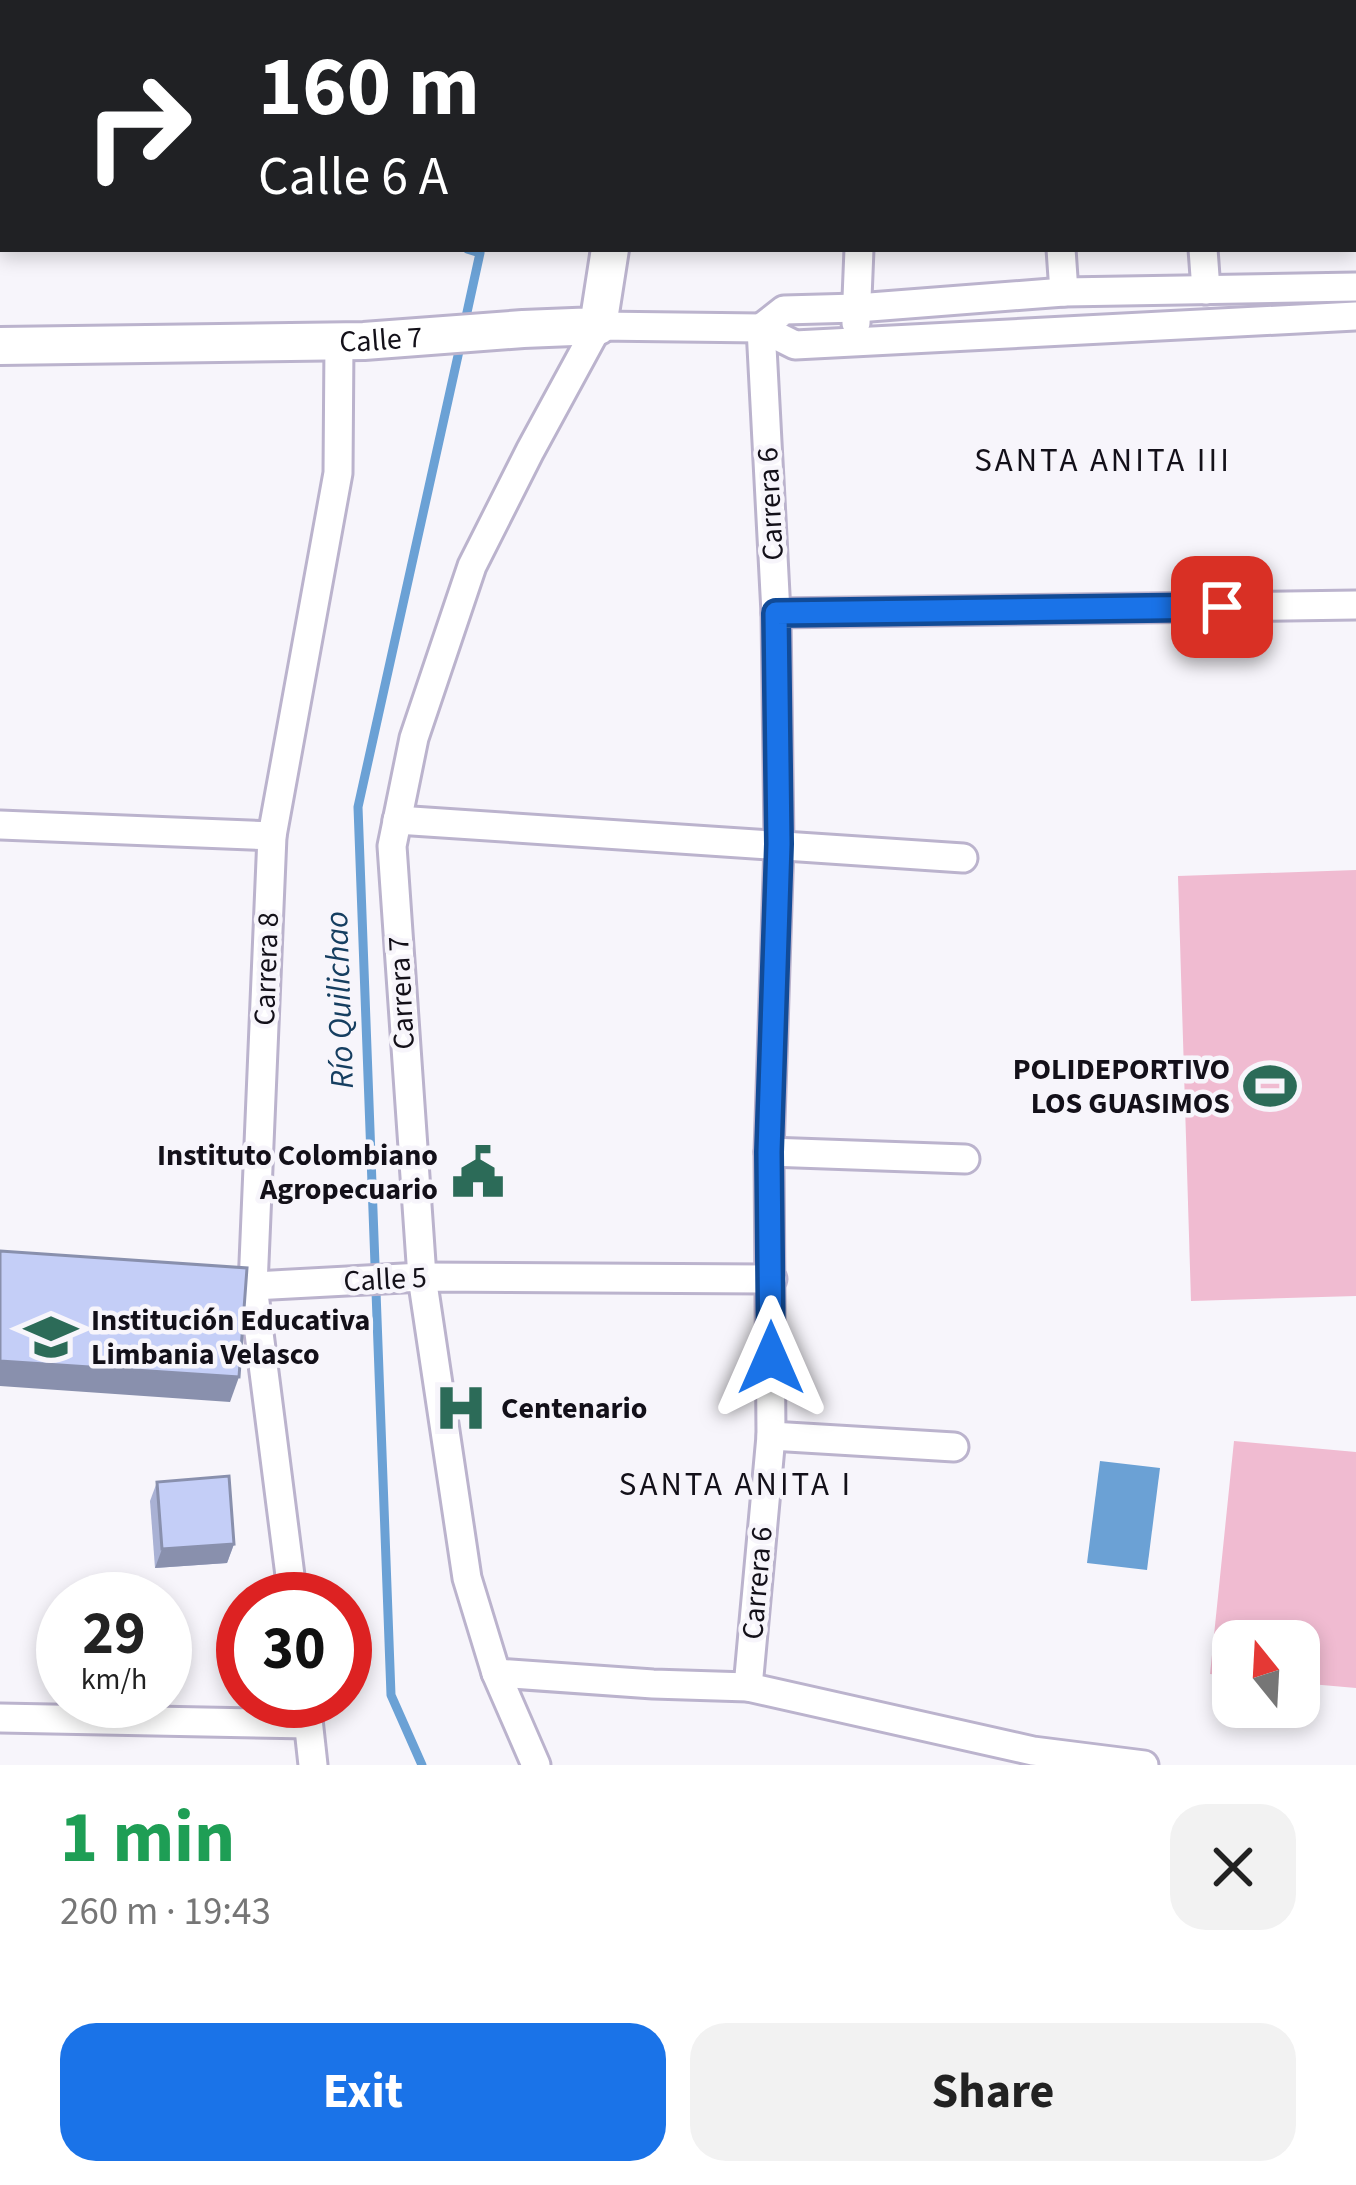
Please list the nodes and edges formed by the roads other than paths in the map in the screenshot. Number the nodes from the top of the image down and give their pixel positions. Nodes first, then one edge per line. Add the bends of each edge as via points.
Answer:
1 (610, 252) edge
2 (859, 252) edge
3 (1061, 252) edge
4 (1203, 252) edge
5 (1356, 287) edge
6 (1206, 290) junction
7 (1064, 292) junction
8 (856, 308) junction
9 (1356, 316) edge
10 (598, 326) junction
11 (761, 328) junction
12 (351, 341) junction
13 (855, 341) junction
14 (0, 346) edge
15 (1356, 605) edge
16 (776, 613) junction
17 (398, 820) junction
18 (0, 825) edge
19 (272, 836) junction
20 (779, 844) junction
21 (963, 858) dead end
22 (769, 1152) junction
23 (965, 1159) dead end
24 (411, 1277) junction
25 (772, 1279) junction
26 (207, 1281) edge
27 (265, 1286) junction
28 (771, 1436) junction
29 (954, 1447) dead end
30 (291, 1572) edge
31 (496, 1672) junction
32 (748, 1687) junction
33 (216, 1714) edge
34 (0, 1718) edge
35 (309, 1728) edge
36 (313, 1765) edge
37 (536, 1765) edge
38 (1144, 1765) edge

1 - 10 street, Carrera 7
2 - 8 street
3 - 7 street
4 - 6 street
5 - 6 street, Calle 7
6 - 7 street, Calle 7
7 - 8 street, Calle 7
8 - 11 street, Calle 7 via 784,310
8 - 13 street
9 - 13 street, Calle 7
10 - 11 street, Calle 7
10 - 12 street, Calle 7
10 - 17 street, Carrera 7 via 472,566 414,738
11 - 13 street, Calle 7 via 795,345
11 - 16 street, Carrera 6
12 - 14 street, Calle 7
12 - 19 street, Carrera 8 via 338,473
15 - 16 street
16 - 20 street, Carrera 6
17 - 20 street
17 - 24 street, Carrera 7 via 392,846
18 - 19 street
19 - 27 street, Carrera 8
20 - 21 street
20 - 22 street, Carrera 6
22 - 23 street
22 - 25 street, Carrera 6
24 - 25 street, Calle 5
24 - 27 street, Calle 5
24 - 31 street, Carrera 7 via 467,1578
25 - 28 street, Carrera 6
26 - 27 street, Calle 5
27 - 30 street, Carrera 8
28 - 29 street
28 - 32 street, Carrera 6
31 - 32 street
31 - 37 street, Carrera 7
32 - 38 street via 1033,1751
33 - 34 street
35 - 36 street

